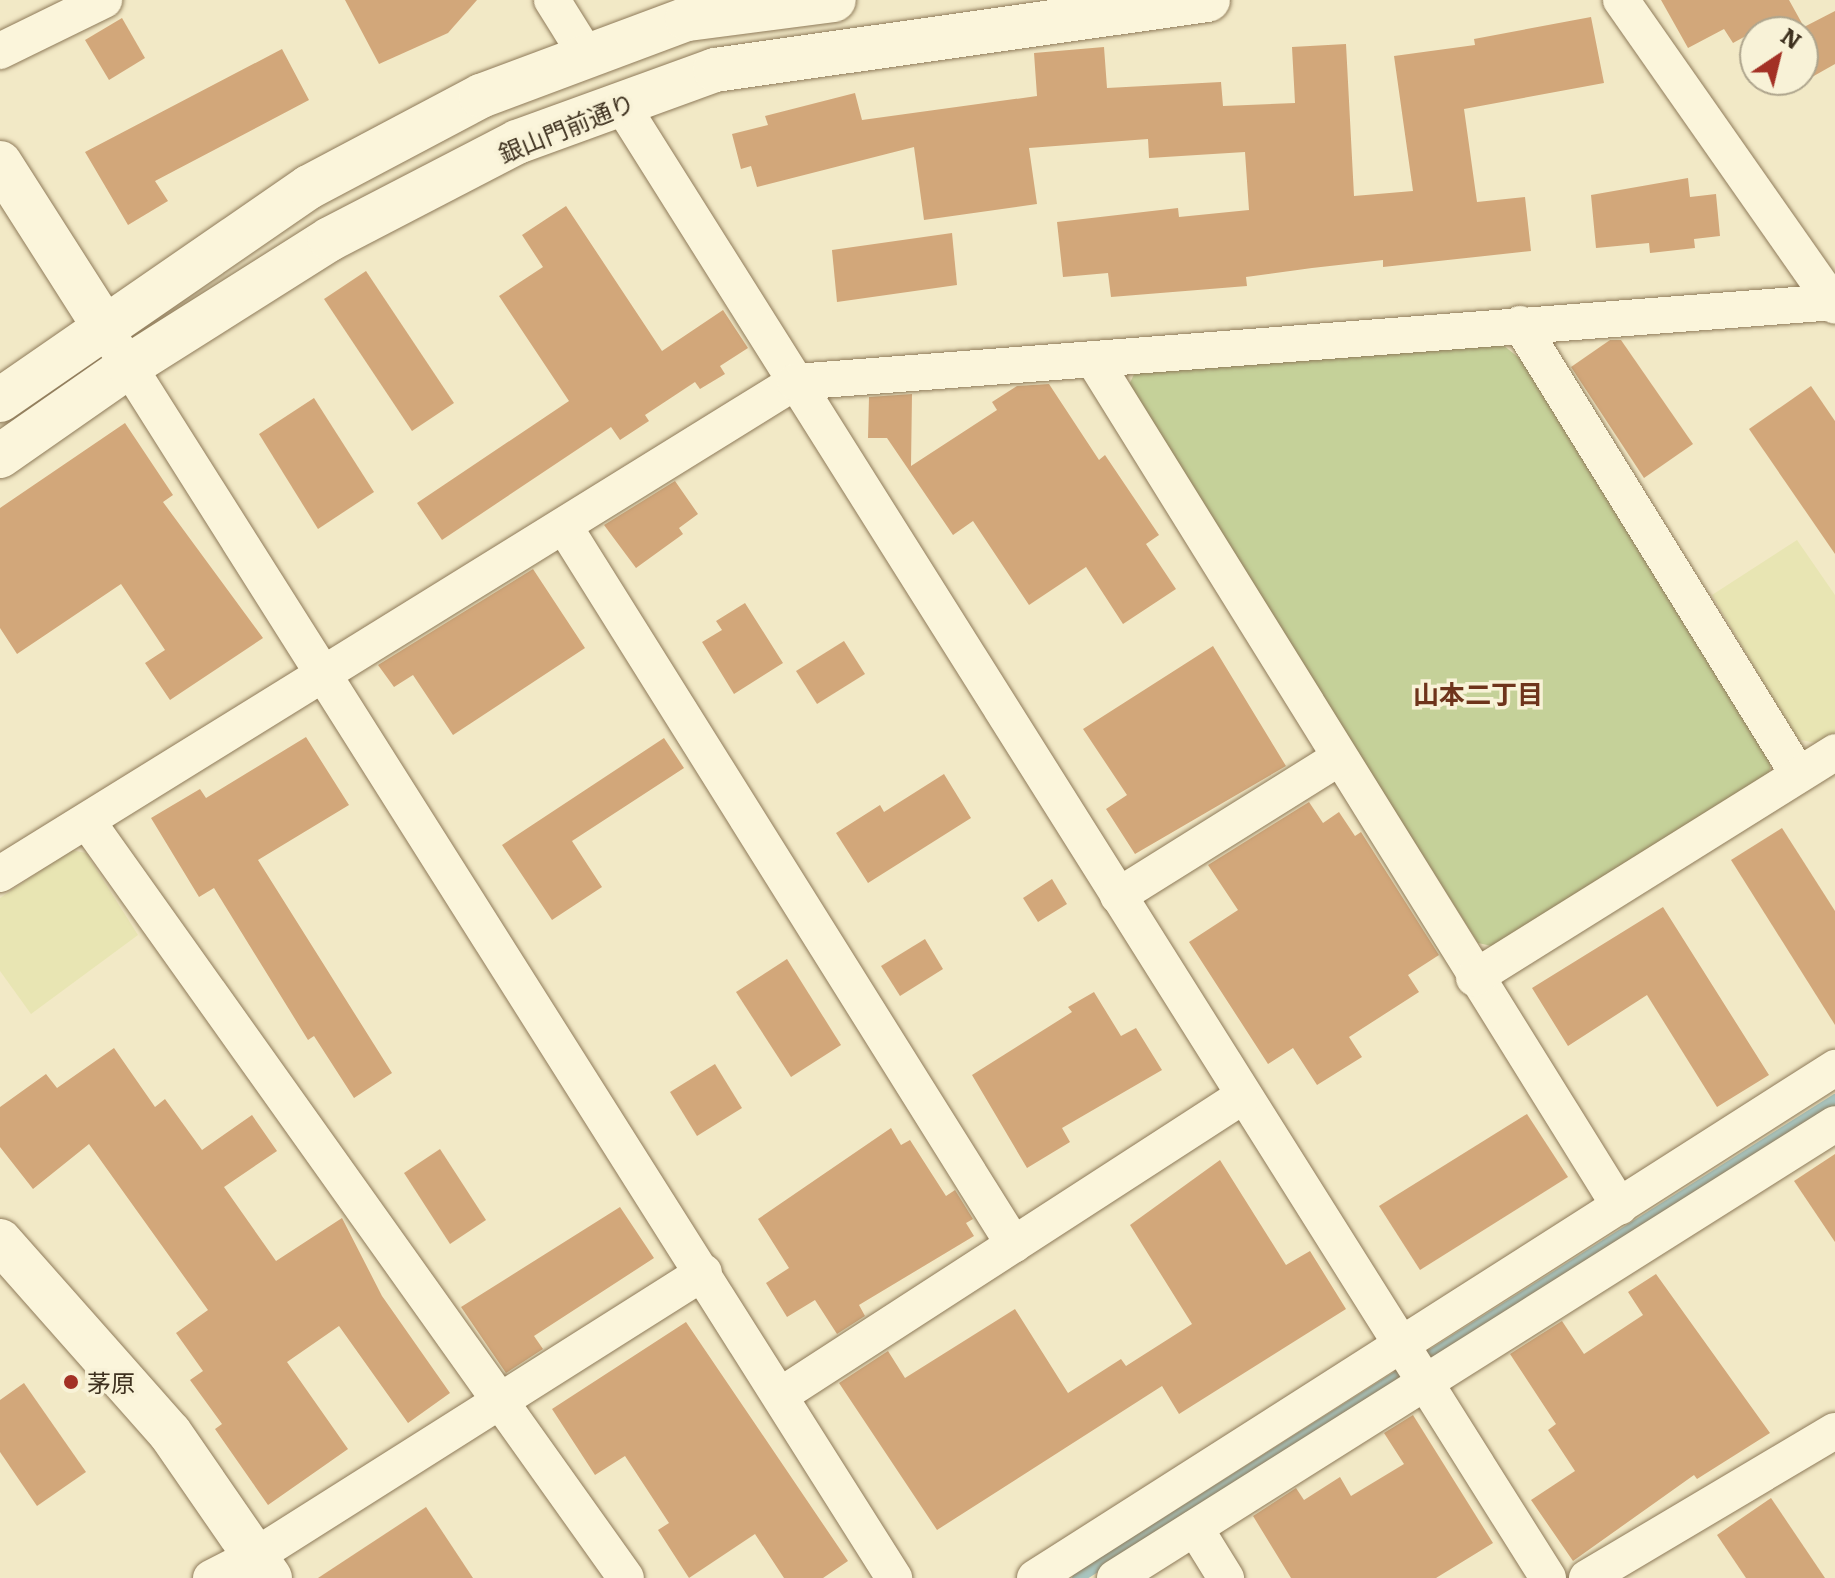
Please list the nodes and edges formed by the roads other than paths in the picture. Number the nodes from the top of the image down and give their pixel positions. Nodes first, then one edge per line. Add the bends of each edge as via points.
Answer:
1 (104, 0) edge
2 (552, 0) edge
3 (834, 0) edge
4 (1208, 0) edge
5 (1621, 0) edge
6 (729, 7) edge
7 (0, 51) edge
8 (587, 56) junction
9 (621, 104) junction
10 (0, 163) edge
11 (1834, 304) edge
12 (1520, 324) junction
13 (105, 328) junction
14 (1093, 359) junction
15 (129, 366) junction
16 (795, 382) junction
17 (0, 400) edge
18 (0, 456) edge
19 (564, 526) junction
20 (325, 674) junction
21 (1835, 752) edge
22 (1339, 758) junction
23 (1798, 774) junction
24 (87, 821) junction
25 (0, 874) edge
26 (1118, 896) junction
27 (1474, 978) junction
28 (1835, 1068) edge
29 (1243, 1096) junction
30 (1835, 1124) edge
31 (1620, 1207) junction
32 (0, 1241) edge
33 (1014, 1245) junction
34 (704, 1272) junction
35 (1400, 1344) junction
36 (1424, 1384) junction
37 (781, 1395) junction
38 (502, 1400) junction
39 (1835, 1431) edge
40 (1195, 1528) junction
41 (263, 1567) edge
42 (211, 1578) edge
43 (626, 1578) edge
44 (894, 1578) edge
45 (1035, 1578) edge
46 (1115, 1578) edge
47 (1226, 1578) edge
48 (1548, 1578) edge
49 (1587, 1578) edge

1 - 7 street
2 - 8 street
3 - 6 street
4 - 9 street, 銀山門前通り via 715,70
5 - 11 street
6 - 8 street
8 - 13 street via 481,96 309,187
9 - 15 street, 銀山門前通り via 517,142 330,239
9 - 16 street
10 - 13 street
11 - 12 street
12 - 14 street
12 - 23 street
13 - 15 street
13 - 17 street
14 - 16 street
14 - 22 street
15 - 18 street, 銀山門前通り
15 - 20 street
16 - 19 street
16 - 26 street
19 - 20 street
19 - 33 street
20 - 24 street
20 - 34 street
21 - 23 street
22 - 26 street
22 - 27 street
23 - 27 street
24 - 25 street
24 - 38 street
26 - 29 street
27 - 31 street
28 - 31 street
29 - 33 street
29 - 35 street
30 - 36 street
31 - 35 street
32 - 41 street via 170,1433
33 - 37 street
34 - 37 street
34 - 38 street
35 - 36 street
35 - 45 street
36 - 40 street
36 - 48 street
37 - 44 street
38 - 41 street
38 - 43 street
39 - 49 street
40 - 46 street
40 - 47 street
41 - 42 street

